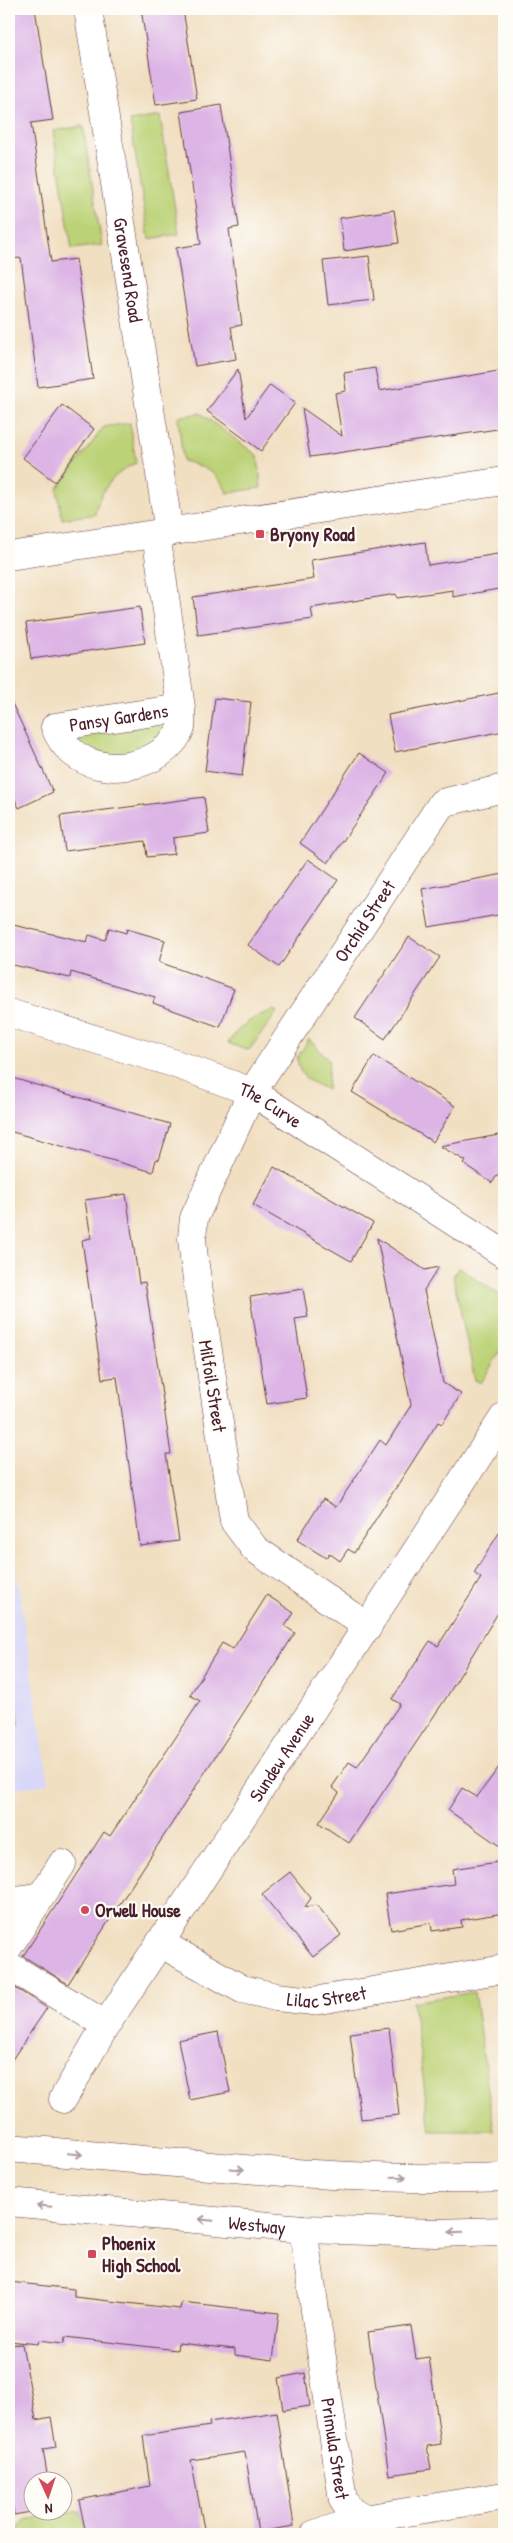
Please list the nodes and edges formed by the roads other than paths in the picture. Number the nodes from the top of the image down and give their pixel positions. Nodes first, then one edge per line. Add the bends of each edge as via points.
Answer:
1 (88, 9) edge
2 (504, 481) edge
3 (162, 533) junction
4 (9, 556) edge
5 (181, 708) dead end
6 (504, 788) edge
7 (9, 1013) edge
8 (252, 1092) junction
9 (504, 1254) edge
10 (504, 1418) edge
11 (368, 1627) junction
12 (62, 1864) dead end
13 (40, 1897) junction
14 (9, 1902) edge
15 (160, 1943) junction
16 (9, 1946) edge
17 (9, 1966) edge
18 (504, 1970) edge
19 (106, 2025) junction
20 (63, 2099) dead end
21 (9, 2148) edge
22 (504, 2177) edge
23 (9, 2202) edge
24 (303, 2229) junction
25 (504, 2231) edge
26 (504, 2496) edge
27 (364, 2519) junction
28 (315, 2534) edge

1 - 3 main road, Gravesend Road
2 - 3 main road
3 - 4 main road
3 - 5 main road, Pansy Gardens
6 - 8 main road, Orchid Street via 442,803
7 - 8 main road, The Curve via 173,1063
8 - 9 main road, The Curve
8 - 11 main road, Milfoil Street via 194,1218 192,1238 234,1521 255,1549
10 - 11 main road, Sundew Avenue
11 - 15 main road, Sundew Avenue
12 - 13 main road
13 - 14 main road
13 - 16 main road
15 - 18 main road, Lilac Street via 242,1989 313,2001
15 - 19 main road, Sundew Avenue
17 - 19 main road
19 - 20 main road, Sundew Avenue
21 -> 22 main road via 302,2174 395,2178
24 -> 23 main road, Westway
25 -> 24 main road, Westway via 436,2233
24 - 27 main road, Primula Street via 343,2500
26 - 27 main road, Primula Street
27 - 28 main road

